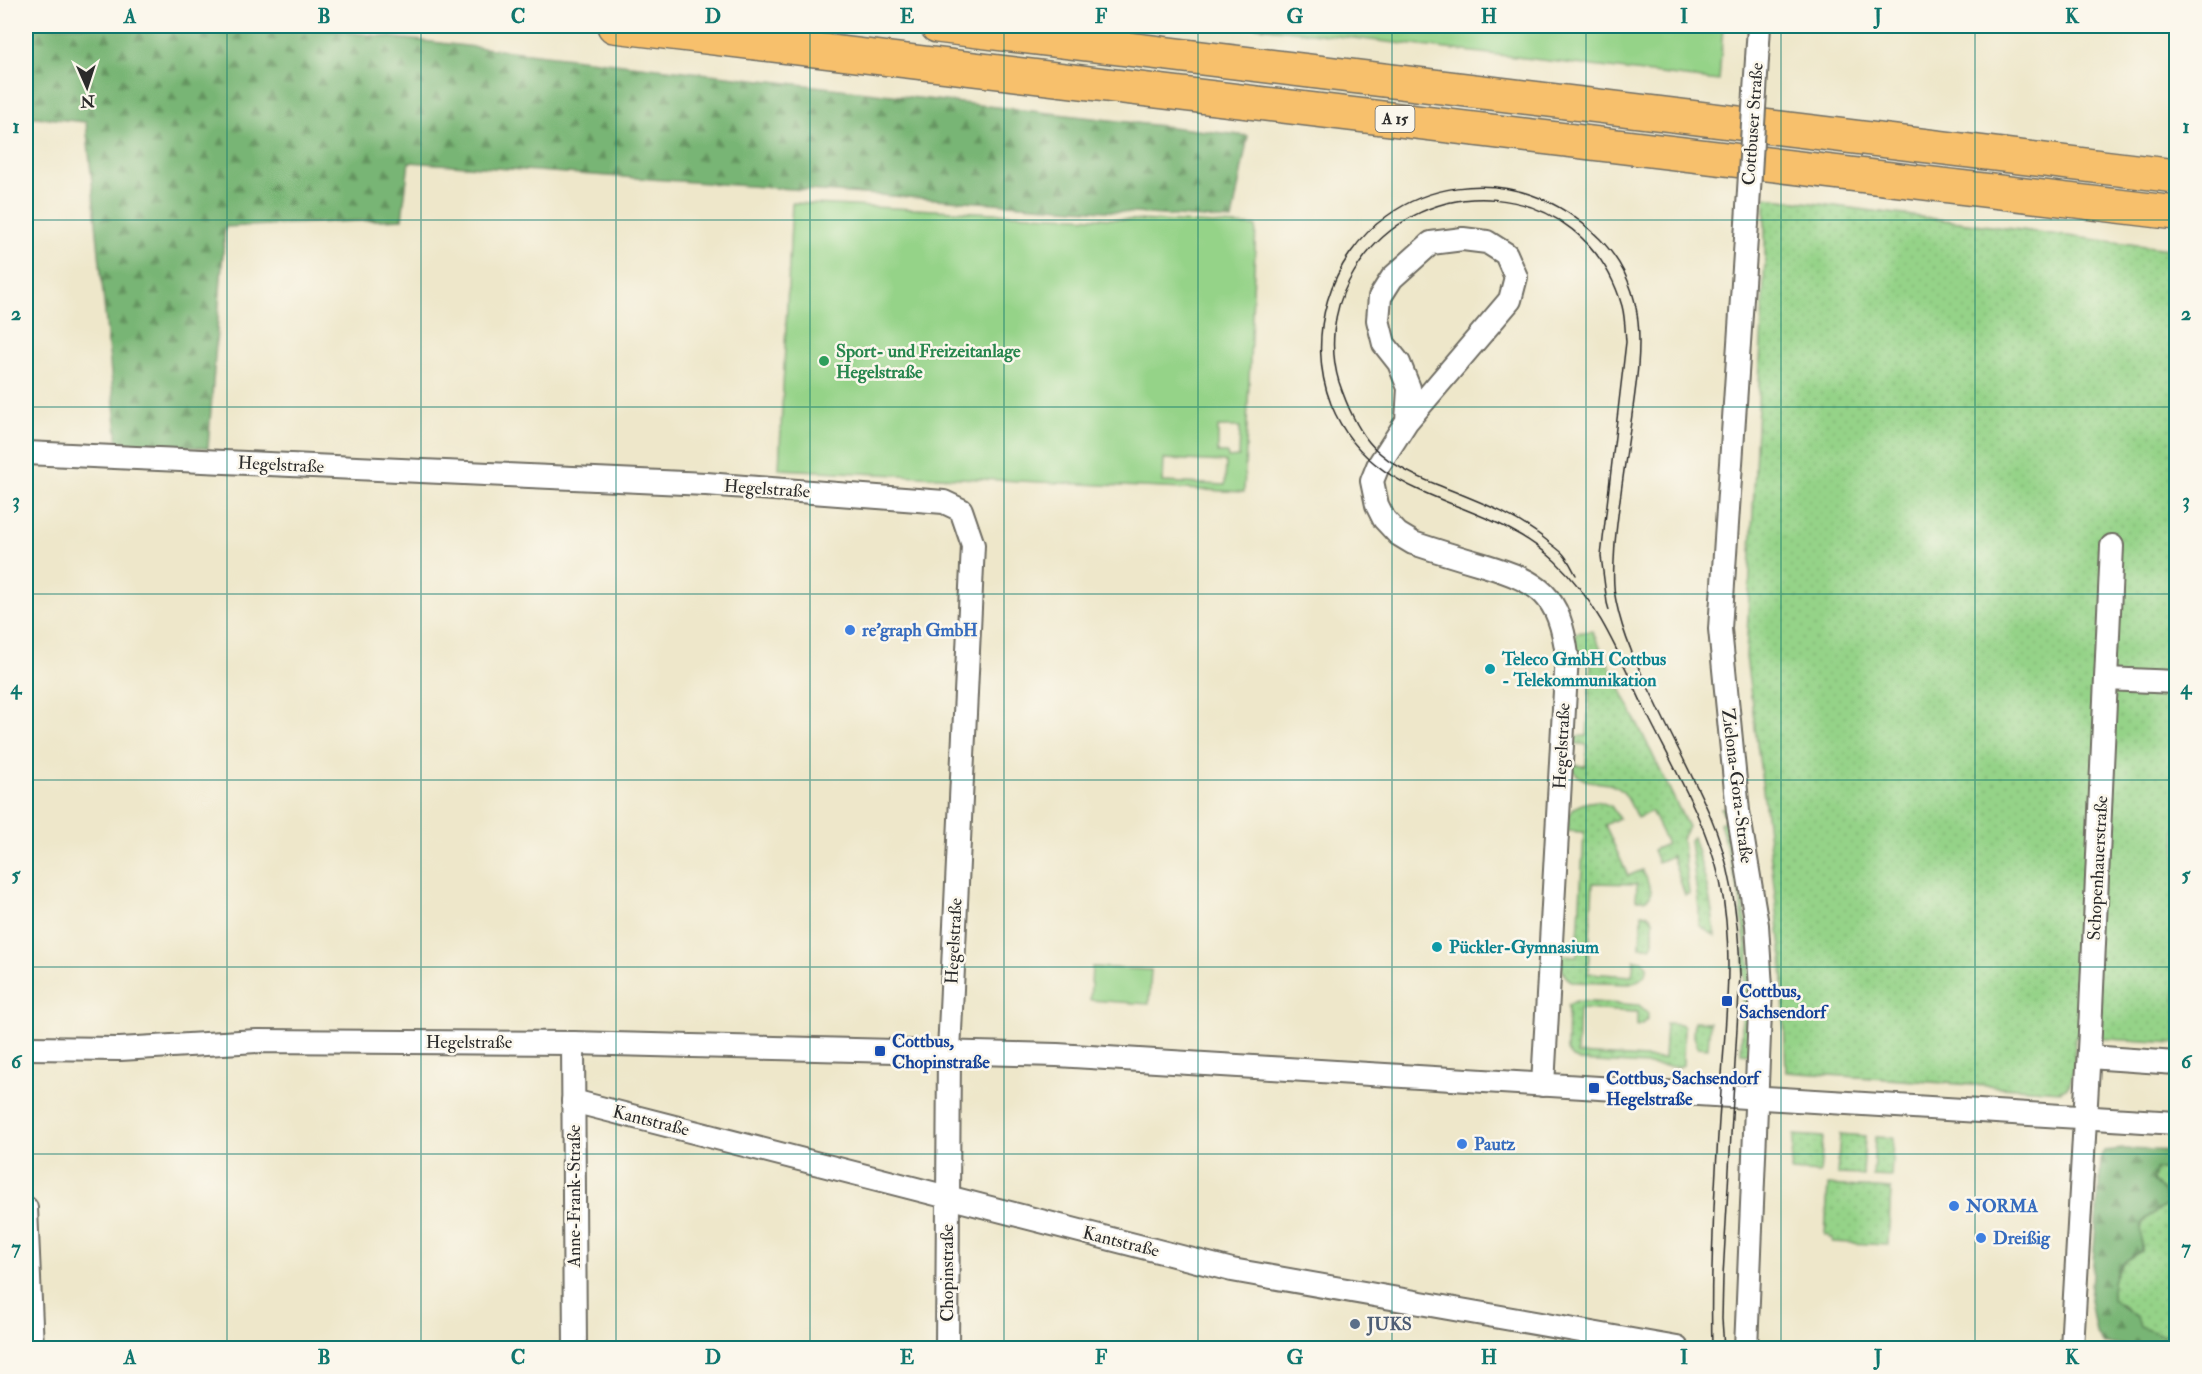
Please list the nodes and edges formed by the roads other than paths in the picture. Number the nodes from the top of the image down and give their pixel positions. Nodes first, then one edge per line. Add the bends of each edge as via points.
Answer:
1 (614, 26) edge
2 (936, 26) edge
3 (1759, 26) edge
4 (2176, 176) edge
5 (2176, 213) edge
6 (1747, 223) joint
7 (1407, 421) junction
8 (26, 453) edge
9 (2112, 546) dead end
10 (2106, 679) junction
11 (2176, 682) edge
12 (573, 1043) junction
13 (26, 1047) edge
14 (949, 1052) junction
15 (2089, 1057) junction
16 (2176, 1063) edge
17 (1543, 1085) junction
18 (1758, 1097) junction
19 (573, 1101) junction
20 (2085, 1118) junction
21 (2176, 1123) edge
22 (946, 1198) junction
23 (26, 1208) edge
24 (32, 1348) edge
25 (575, 1348) edge
26 (947, 1348) edge
27 (1677, 1348) edge
28 (1746, 1348) edge
29 (2072, 1348) edge

1 - 5 highway, A 15
2 - 4 highway, A 15
3 - 6 street, Cottbuser Straße, bridge
6 - 18 street, Zielona-Gora-Straße via 1720,629 1738,811 1757,925 1761,988
7 - 7 street, Hegelstraße via 1510,300 1516,277 1506,254 1487,242 1463,239 1431,243 1392,278 1380,297 1378,320 1384,344 1399,363 1409,388
7 - 17 street, Hegelstraße via 1372,481 1384,519 1413,543 1518,576 1536,586 1553,606 1564,630 1567,655
8 - 14 street, Hegelstraße via 706,484 944,502 961,510 973,545
9 - 10 street, Schopenhauerstraße
10 - 11 street
10 - 15 street, Schopenhauerstraße
12 - 13 street, Hegelstraße via 257,1041 120,1049
12 - 14 street, Hegelstraße
12 - 19 street, Anne-Frank-Straße
14 - 17 street, Hegelstraße
14 - 22 street, Hegelstraße
15 - 16 street
15 - 20 street, Schopenhauerstraße
17 - 18 street, Hegelstraße
18 - 20 street
18 - 28 street, Zielona-Gora-Straße
19 - 22 street, Kantstraße
19 - 25 street, Anne-Frank-Straße
20 - 21 street
20 - 29 street, Schopenhauerstraße
22 - 26 street, Chopinstraße
22 - 27 street, Kantstraße via 1232,1270
23 - 24 street

